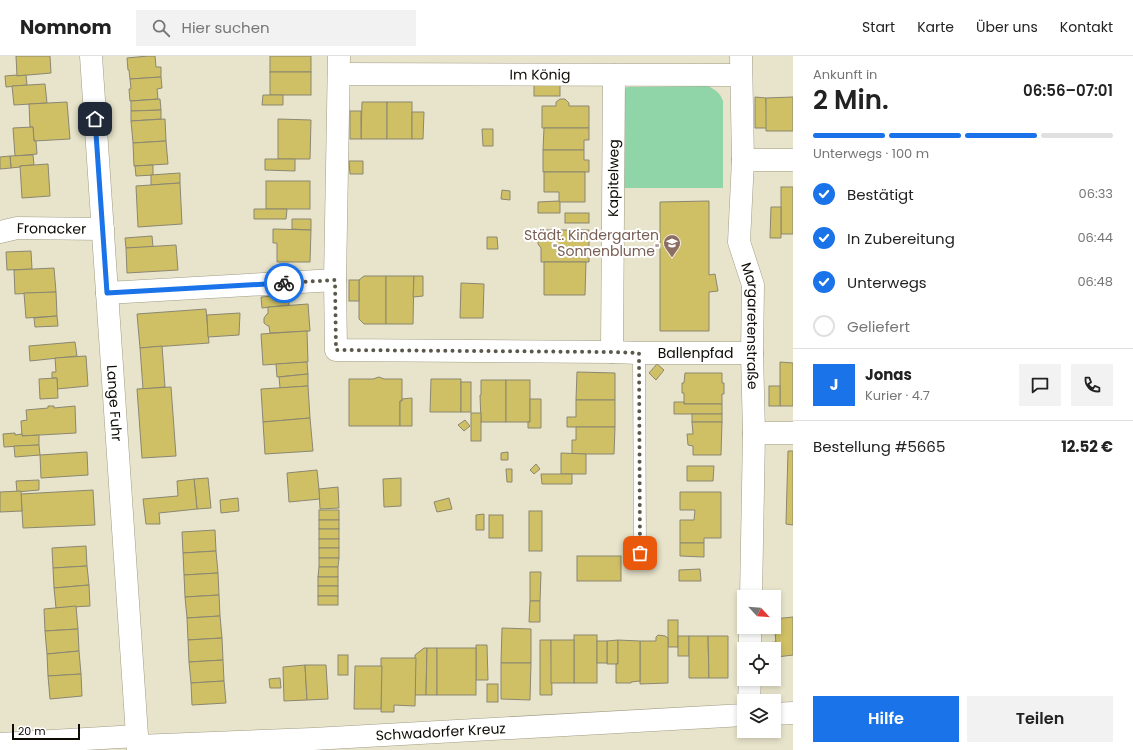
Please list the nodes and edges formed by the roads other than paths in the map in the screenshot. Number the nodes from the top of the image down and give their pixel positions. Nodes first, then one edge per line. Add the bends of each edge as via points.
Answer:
1 (91, 56) edge
2 (339, 65) edge
3 (741, 66) edge
4 (614, 75) junction
5 (743, 160) junction
6 (793, 160) edge
7 (103, 229) junction
8 (0, 232) edge
9 (335, 280) junction
10 (107, 293) junction
11 (612, 352) junction
12 (639, 353) junction
13 (752, 353) junction
14 (754, 433) junction
15 (793, 433) edge
16 (640, 553) dead end
17 (751, 590) edge
18 (793, 713) edge
19 (781, 714) edge
20 (737, 715) edge
21 (0, 744) edge
22 (138, 744) edge

1 - 7 street, Lange Fuhr
2 - 4 street, Im König
2 - 9 street, Im König
3 - 4 street, Im König
3 - 5 street, Margaretenstraße
4 - 11 street, Kapitelweg
5 - 6 street
5 - 13 street, Margaretenstraße via 739,242 753,285
7 - 8 street, Fronacker via 17,228
7 - 10 street, Lange Fuhr
9 - 10 street
9 - 11 street, Ballenpfad via 336,350
10 - 22 street, Lange Fuhr
11 - 12 street, Ballenpfad
12 - 13 street, Ballenpfad
12 - 16 lane, Ballenpfad
13 - 14 street, Margaretenstraße
14 - 15 street
14 - 17 street, Margaretenstraße
18 - 19 street
20 - 22 street, Schwadorfer Kreuz via 320,738
21 - 22 street, Schwadorfer Kreuz

